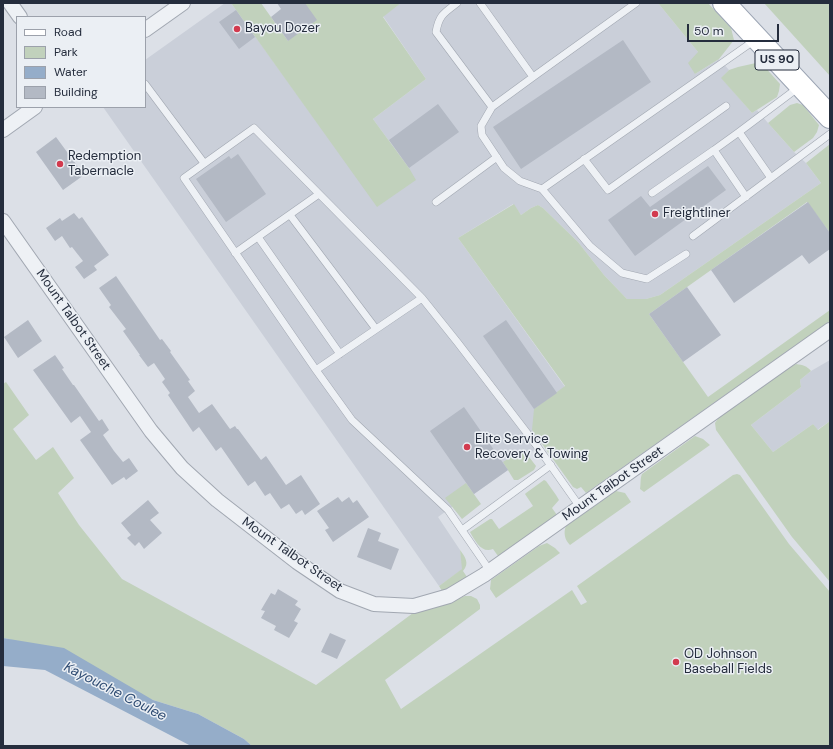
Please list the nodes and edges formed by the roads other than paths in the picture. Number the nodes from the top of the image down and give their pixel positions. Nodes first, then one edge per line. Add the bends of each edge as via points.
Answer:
1 (10, 3) edge
2 (183, 3) edge
3 (457, 3) edge
4 (480, 3) edge
5 (636, 3) edge
6 (724, 3) edge
7 (19, 16) edge
8 (146, 29) edge
9 (757, 38) junction
10 (533, 77) junction
11 (146, 85) edge
12 (801, 85) junction
13 (726, 106) dead end
14 (492, 107) junction
15 (34, 108) edge
16 (830, 117) edge
17 (3, 130) edge
18 (739, 132) junction
19 (830, 134) edge
20 (714, 150) junction
21 (497, 157) junction
22 (584, 159) junction
23 (204, 163) junction
24 (771, 178) junction
25 (542, 189) junction
26 (652, 193) dead end
27 (319, 194) junction
28 (746, 197) junction
29 (436, 202) dead end
30 (290, 215) junction
31 (3, 220) edge
32 (694, 236) dead end
33 (258, 237) junction
34 (235, 253) junction
35 (686, 254) dead end
36 (422, 298) junction
37 (376, 329) junction
38 (830, 330) edge
39 (340, 354) junction
40 (316, 370) junction
41 (551, 465) junction
42 (580, 507) junction
43 (462, 530) junction
44 (490, 571) junction

1 - 7 street
2 - 8 street
3 - 14 lane via 442,15 436,32
4 - 10 lane
5 - 10 lane
6 - 9 main road, US 90
9 - 12 main road, US 90
9 - 22 lane
10 - 14 lane
11 - 23 lane
12 - 16 main road, US 90
12 - 18 lane
13 - 22 lane via 608,190
14 - 21 lane via 481,126 482,135
15 - 17 street
18 - 20 lane
18 - 24 lane
19 - 24 lane
20 - 26 lane
20 - 28 lane
21 - 25 lane via 504,168 520,181
21 - 29 lane
22 - 25 lane
23 - 27 lane via 254,128
23 - 34 lane via 184,178
24 - 28 lane
25 - 35 lane via 590,246 622,273 647,279
27 - 30 lane
27 - 36 lane
28 - 32 lane
30 - 33 lane
30 - 37 lane
31 - 44 street, Mount Talbot Street via 151,431 182,468 217,500 297,562 340,591 374,604 414,606 449,596
33 - 34 lane
33 - 39 lane
34 - 40 lane
36 - 37 lane
36 - 41 lane
37 - 39 lane
38 - 42 street, Mount Talbot Street
39 - 40 lane
40 - 43 lane via 352,420 448,510
41 - 42 lane
41 - 43 lane
42 - 44 street, Mount Talbot Street
43 - 44 lane

